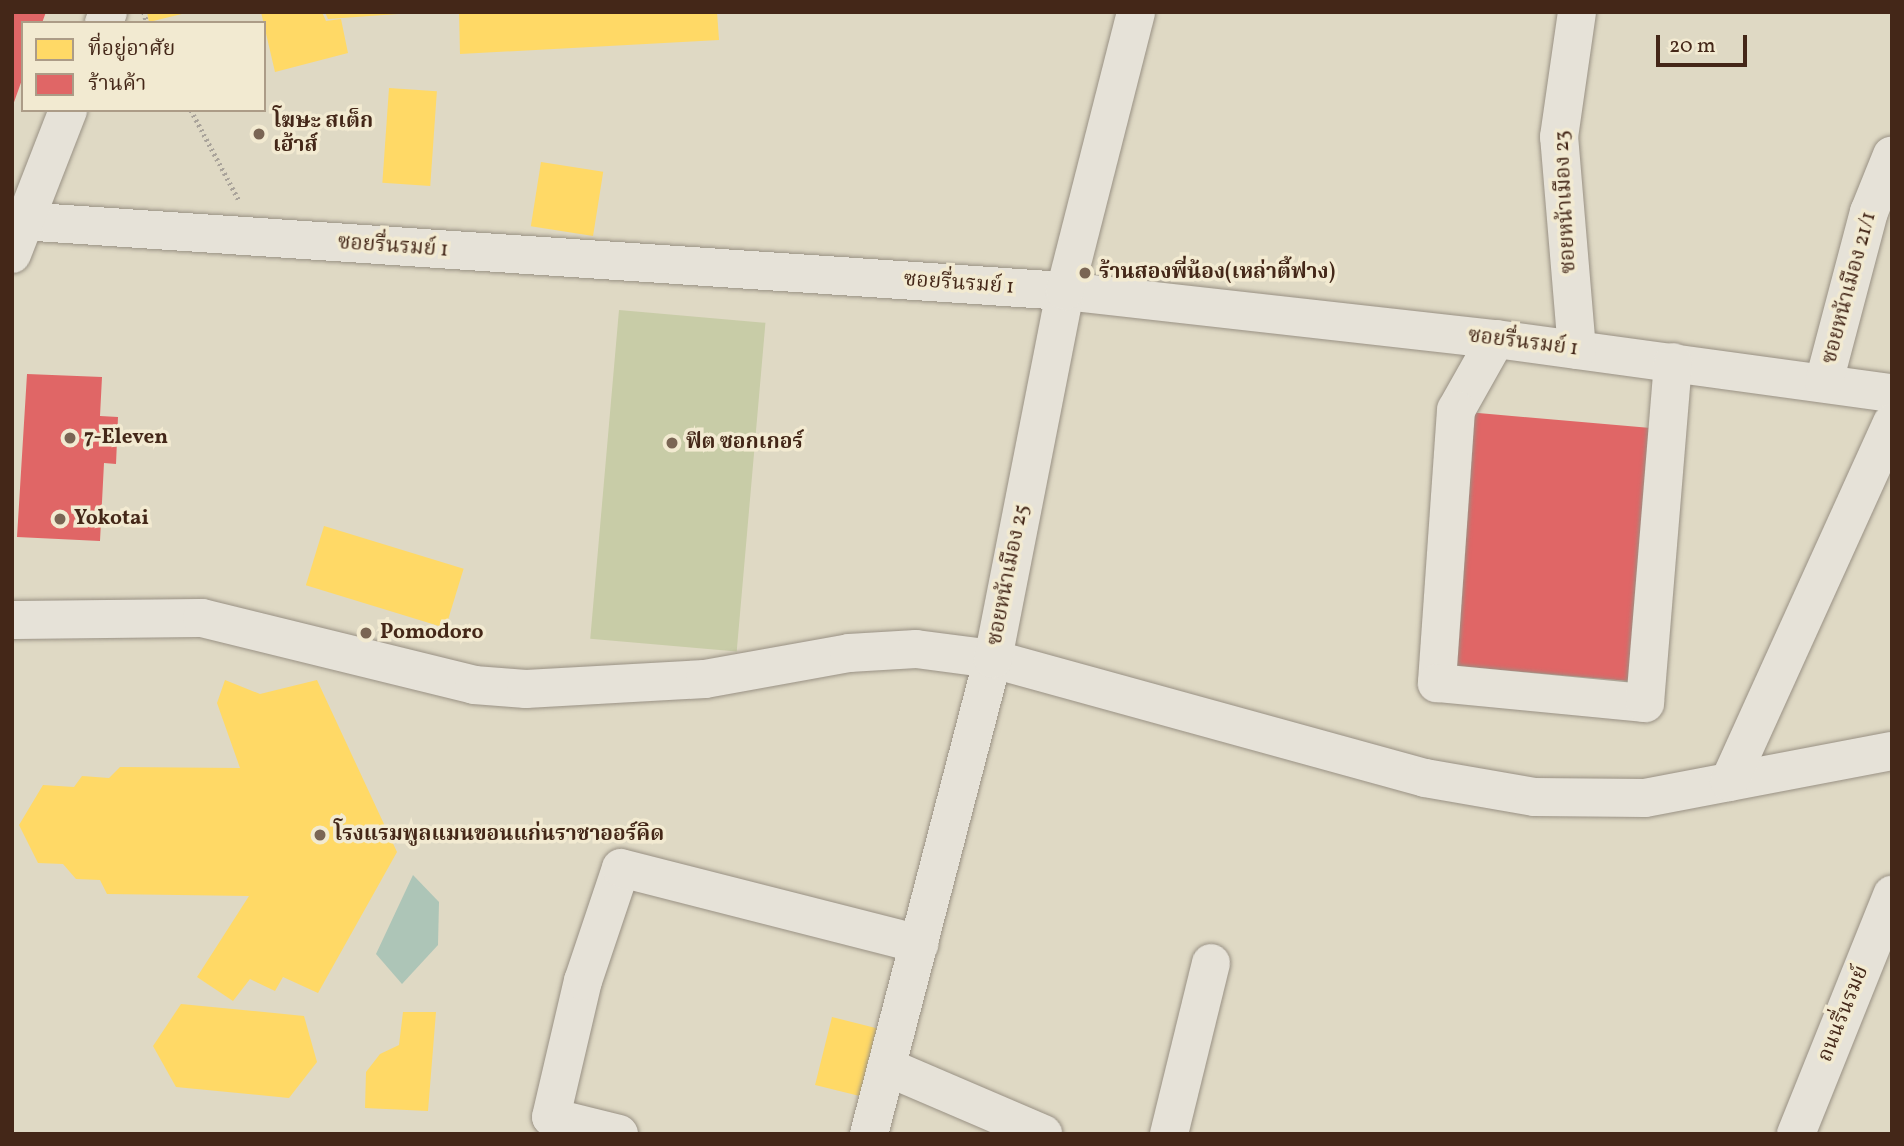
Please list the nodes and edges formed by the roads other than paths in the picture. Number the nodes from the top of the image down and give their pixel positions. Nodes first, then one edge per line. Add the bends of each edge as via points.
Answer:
1 (1136, 12) edge
2 (1577, 12) edge
3 (67, 112) edge
4 (1892, 155) edge
5 (17, 238) edge
6 (1065, 291) junction
7 (1496, 339) junction
8 (1577, 350) junction
9 (1673, 362) junction
10 (1824, 382) junction
11 (1892, 393) edge
12 (1892, 423) edge
13 (12, 620) edge
14 (993, 659) junction
15 (1892, 751) edge
16 (1729, 782) junction
17 (1892, 895) edge
18 (919, 944) junction
19 (1211, 963) dead end
20 (887, 1067) junction
21 (620, 1134) edge
22 (869, 1134) edge
23 (1043, 1134) edge
24 (1169, 1134) edge
25 (1796, 1134) edge

1 - 6 street, ซอยหน้าเมือง 25
2 - 8 street, ซอยหน้าเมือง 23 via 1559,137
3 - 5 street
4 - 10 street, ซอยหน้าเมือง 21/1 via 1869,212
5 - 6 street, ซอยรื่นรมย์ 1 via 259,238
6 - 7 street, ซอยรื่นรมย์ 1
6 - 14 street, ซอยหน้าเมือง 25
7 - 8 street, ซอยรื่นรมย์ 1
7 - 9 street via 1456,410 1437,683 1645,703
8 - 9 street, ซอยรื่นรมย์ 1
9 - 10 street, ซอยรื่นรมย์ 1
10 - 11 street, ซอยรื่นรมย์ 1
12 - 16 street
13 - 14 street via 202,618 474,685 526,690 705,678 849,653 916,649
14 - 16 street via 1425,779 1521,795 1645,798
14 - 18 street, ซอยหน้าเมือง 25
15 - 16 street
17 - 25 street, ถนนรื่นรมย์
18 - 20 street, ซอยหน้าเมือง 25
18 - 21 street via 621,868 583,981 551,1117
19 - 24 street
20 - 22 street, ซอยหน้าเมือง 25
20 - 23 street

